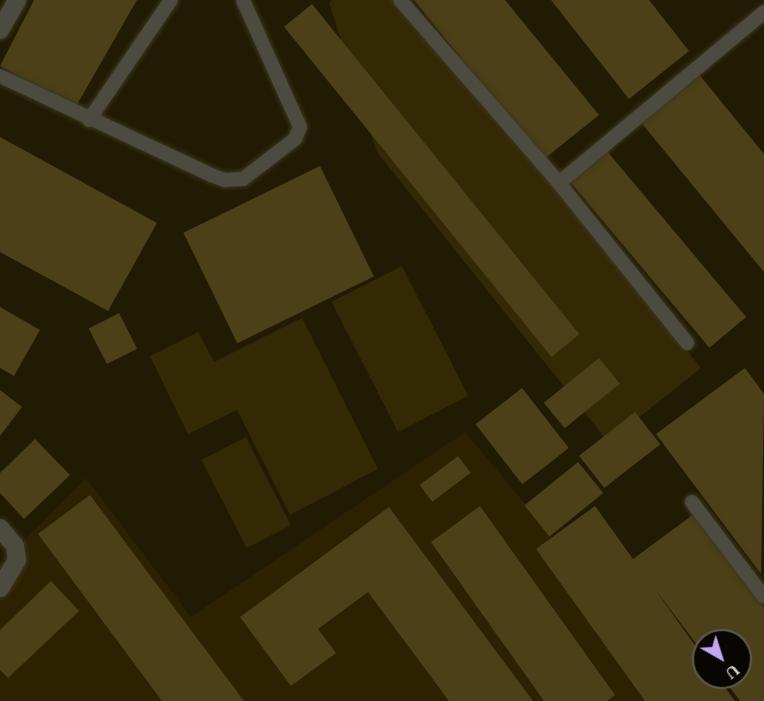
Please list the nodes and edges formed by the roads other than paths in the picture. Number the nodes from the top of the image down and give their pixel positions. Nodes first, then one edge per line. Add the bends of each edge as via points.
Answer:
1 (17, 0) edge
2 (171, 0) edge
3 (243, 0) edge
4 (400, 0) edge
5 (764, 12) edge
6 (0, 30) edge
7 (0, 76) edge
8 (89, 120) junction
9 (559, 183) junction
10 (687, 343) dead end
11 (692, 502) dead end
12 (0, 528) edge
13 (0, 588) edge
14 (764, 597) edge

1 - 6 street
2 - 8 lane
3 - 8 lane via 298,117 300,127 295,139 243,179 225,180
4 - 9 lane
5 - 9 lane
7 - 8 lane
9 - 10 lane
11 - 14 lane
12 - 13 street via 15,546 17,560

